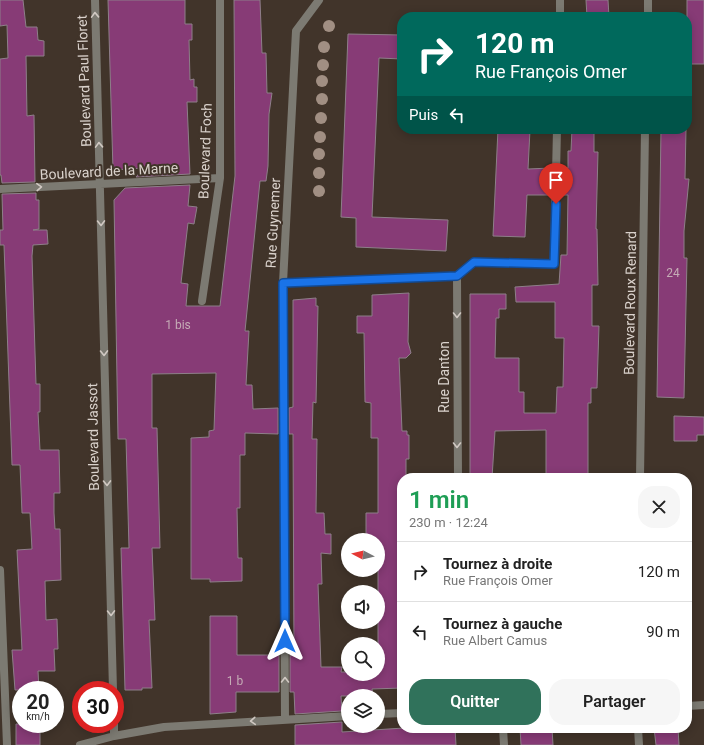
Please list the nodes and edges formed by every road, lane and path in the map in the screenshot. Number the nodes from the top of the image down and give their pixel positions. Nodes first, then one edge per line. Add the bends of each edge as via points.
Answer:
1 (94, 0) edge
2 (220, 0) edge
3 (319, 0) edge
4 (560, 0) edge
5 (648, 0) edge
6 (560, 12) edge
7 (648, 12) edge
8 (557, 134) edge
9 (646, 134) edge
10 (220, 178) junction
11 (100, 184) junction
12 (0, 189) edge
13 (457, 276) junction
14 (283, 283) junction
15 (202, 301) dead end
16 (458, 473) edge
17 (640, 473) edge
18 (0, 570) edge
19 (113, 681) edge
20 (704, 705) edge
21 (692, 706) edge
22 (397, 713) edge
23 (385, 714) edge
24 (341, 716) edge
25 (285, 719) junction
26 (503, 733) edge
27 (638, 733) edge
28 (114, 736) joint
29 (7, 745) edge
30 (80, 745) edge
31 (504, 745) edge
32 (639, 745) edge

11 -> 1 street, Boulevard Paul Floret
2 - 10 street, Boulevard Foch
3 - 14 street, Rue Guynemer via 296,31
4 - 6 street
5 - 7 street
8 - 13 street via 554,264 474,262
9 - 17 street, Boulevard Roux Renard
10 - 11 street, Boulevard de la Marne
10 - 15 street, Boulevard Foch
12 -> 11 street, Boulevard de la Marne
11 -> 19 street, Boulevard Jassot
13 - 14 street
13 -> 16 street, Rue Danton
25 -> 14 street, Rue Guynemer
18 - 29 street
20 - 21 street
22 - 23 street
24 - 25 street
25 -> 28 street via 164,727
26 - 31 street
27 - 32 street
28 - 30 street

